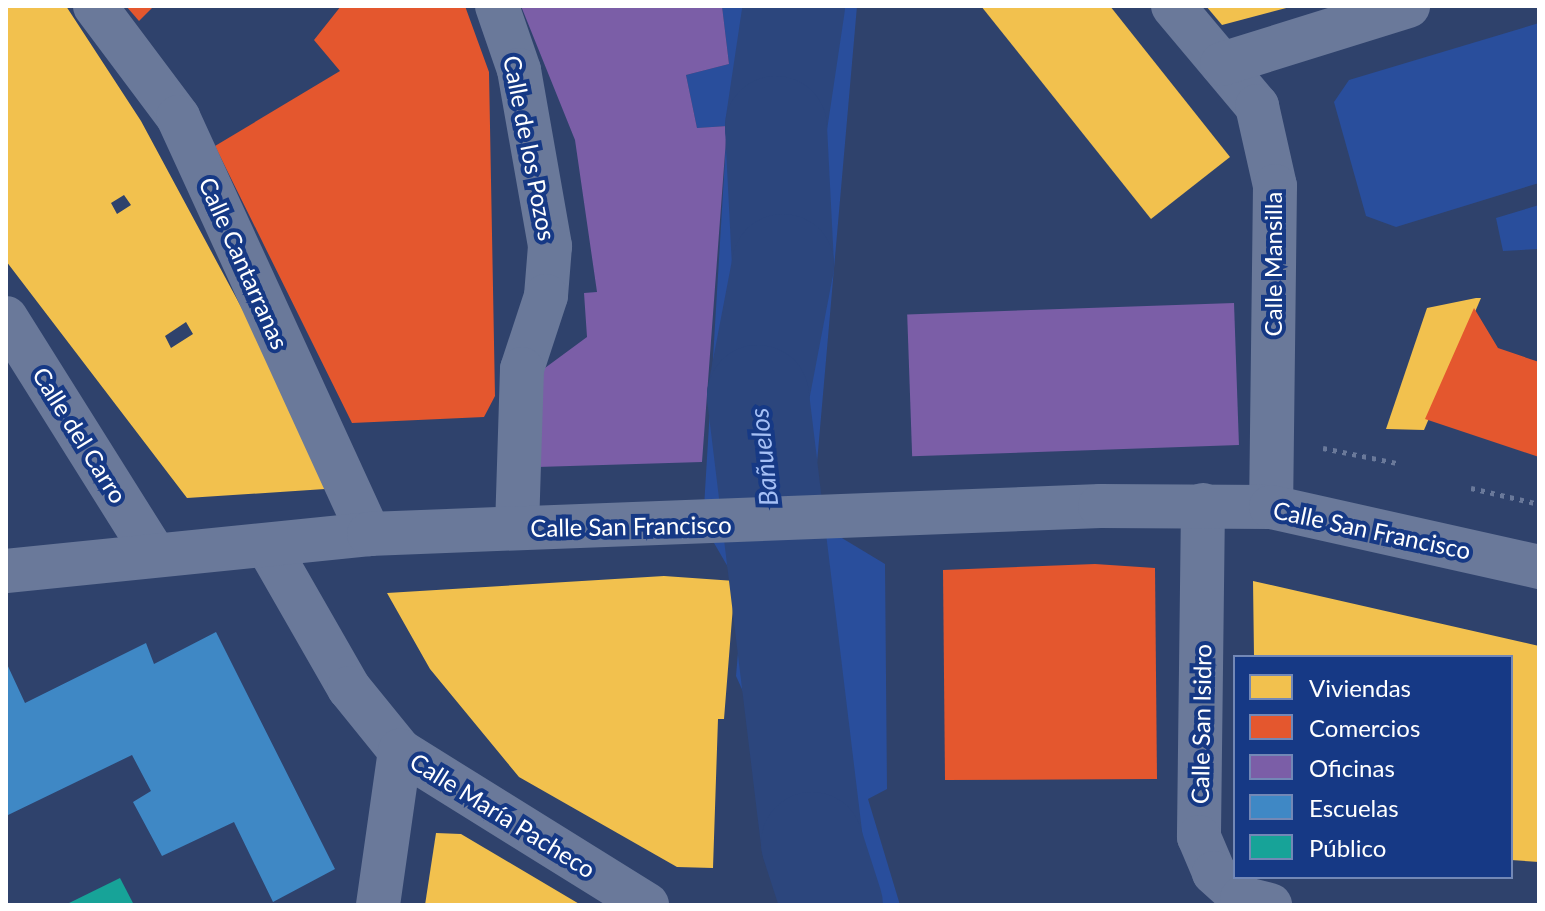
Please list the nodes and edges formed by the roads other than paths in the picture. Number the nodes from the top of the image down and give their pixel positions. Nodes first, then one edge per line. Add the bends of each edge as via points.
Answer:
1 (95, 6) edge
2 (497, 6) edge
3 (1173, 6) edge
4 (1408, 6) edge
5 (1222, 64) junction
6 (6, 318) edge
7 (1203, 505) junction
8 (1271, 507) junction
9 (517, 528) junction
10 (369, 534) junction
11 (267, 545) junction
12 (153, 552) junction
13 (1539, 567) edge
14 (6, 571) edge
15 (400, 751) junction
16 (378, 905) edge
17 (647, 905) edge
18 (1270, 905) edge

1 - 10 street, Calle Cantarranas via 178,117
2 - 9 street, Calle de los Pozos via 519,70 550,246 546,296 522,369
3 - 5 street, Calle Mansilla
4 - 5 street
5 - 8 street, Calle Mansilla via 1257,106 1275,186
6 - 12 street, Calle del Carro
7 - 8 street, Calle San Francisco
7 - 9 street, Calle San Francisco
7 - 18 street, Calle San Isidro via 1199,837 1214,873 1242,898
8 - 13 street, Calle San Francisco
9 - 10 street, Calle San Francisco
10 - 11 street, Calle San Francisco
11 - 12 street, Calle San Francisco
11 - 15 street, Calle María Pacheco via 349,688
12 - 14 street, Calle San Francisco
15 - 16 street
15 - 17 street, Calle María Pacheco

